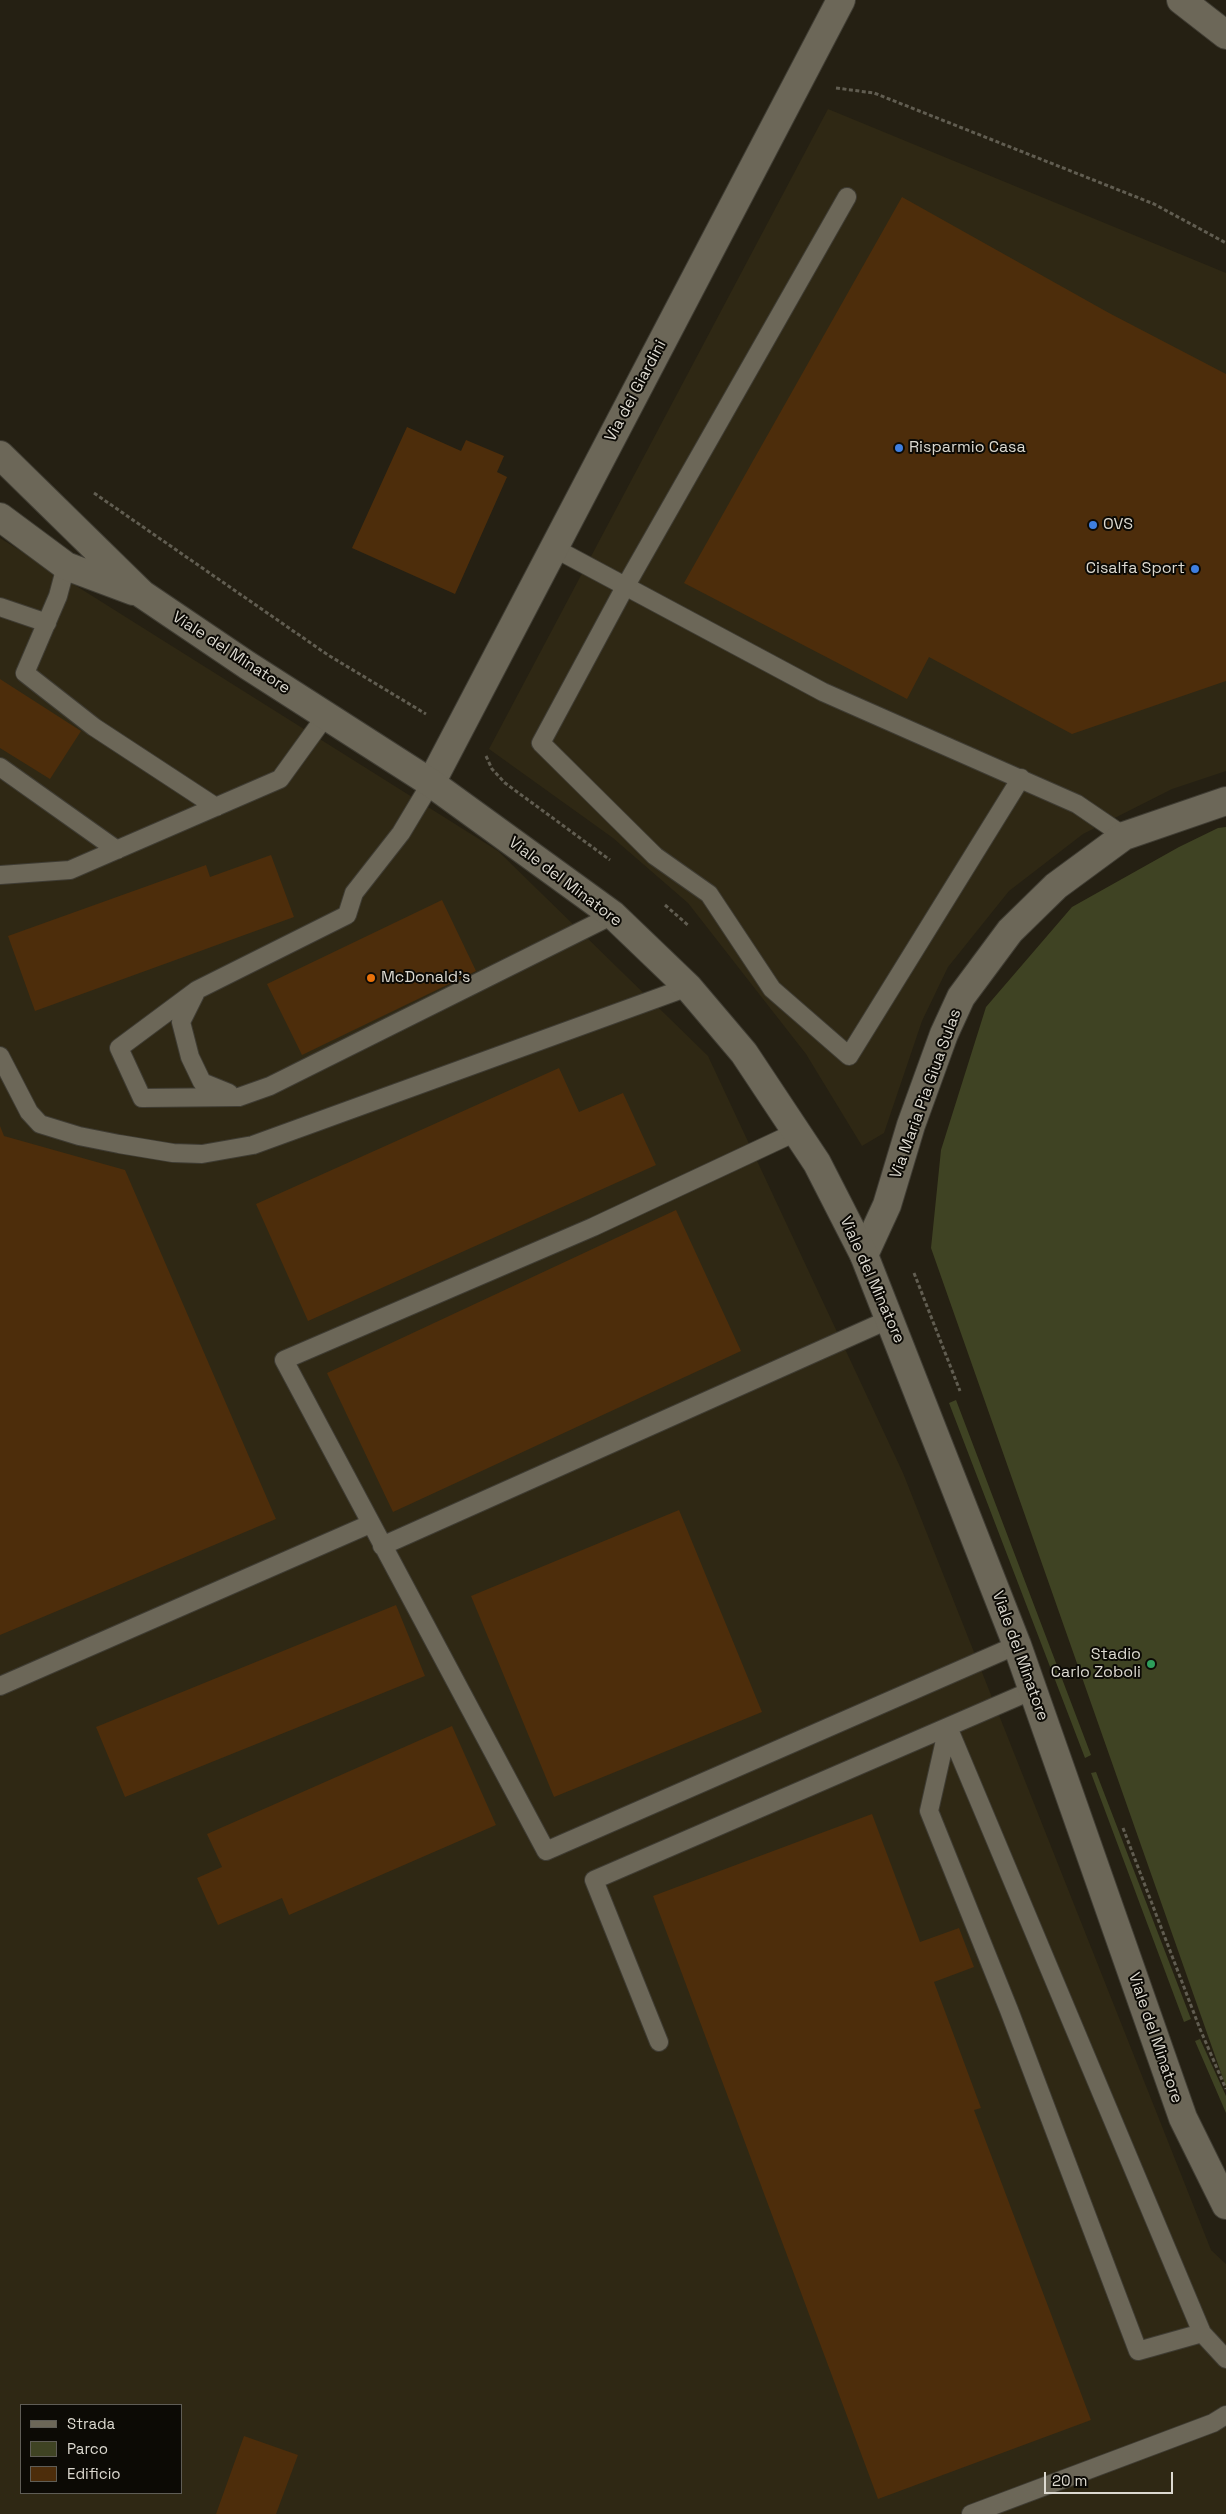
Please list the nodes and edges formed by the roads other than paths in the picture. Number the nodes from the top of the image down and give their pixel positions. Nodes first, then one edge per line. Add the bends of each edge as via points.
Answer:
1 (841, 0) edge
2 (1181, 0) edge
3 (1226, 34) edge
4 (847, 197) dead end
5 (0, 455) edge
6 (0, 517) edge
7 (554, 548) junction
8 (66, 566) junction
9 (625, 587) junction
10 (142, 594) junction
11 (0, 607) edge
12 (47, 623) junction
13 (326, 714) junction
14 (0, 767) edge
15 (1021, 778) junction
16 (431, 783) junction
17 (1226, 801) edge
18 (216, 807) junction
19 (1124, 836) junction
20 (117, 850) junction
21 (0, 875) edge
22 (613, 915) junction
23 (688, 987) junction
24 (197, 990) junction
25 (0, 1056) edge
26 (239, 1097) junction
27 (796, 1132) junction
28 (864, 1255) junction
29 (890, 1318) junction
30 (370, 1524) junction
31 (382, 1546) junction
32 (1017, 1646) junction
33 (0, 1686) edge
34 (1033, 1690) junction
35 (948, 1727) junction
36 (659, 2042) dead end
37 (1226, 2205) edge
38 (1202, 2333) junction
39 (1226, 2359) edge
40 (1226, 2415) edge
41 (971, 2514) edge

1 - 7 main road, Via dei Giardini
2 - 3 main road
4 - 9 lane
5 - 10 main road, Viale del Minatore
6 - 8 main road, Viale del Minatore
7 - 9 lane
7 - 16 main road, Via dei Giardini
8 - 10 main road, Viale del Minatore
8 - 12 lane
9 - 15 lane via 823,692
9 - 15 lane via 541,743 655,856 709,894 772,989 850,1056
10 - 13 main road, Viale del Minatore
11 - 12 lane
12 - 18 lane via 26,673 94,727
13 - 16 main road, Viale del Minatore
13 - 18 lane via 280,779
14 - 20 lane
15 - 19 lane via 1077,804
16 - 22 main road, Viale del Minatore
16 - 24 lane via 401,833 354,893 347,915
17 - 19 main road, Via Maria Pia Giua Sulas
18 - 20 lane
19 - 28 main road, Via Maria Pia Giua Sulas via 1056,886 1010,931 961,997 918,1107 887,1205
20 - 21 lane via 70,870
22 - 23 main road, Viale del Minatore
22 - 26 lane via 270,1086
23 - 25 lane via 253,1145 202,1154 119,1144 40,1124 29,1112
23 - 27 main road, Viale del Minatore via 744,1053
24 - 26 lane via 181,1022 190,1057 202,1082
24 - 26 lane via 119,1048 142,1098
27 - 28 main road, Viale del Minatore via 817,1163
27 - 30 lane via 593,1227 284,1360
28 - 29 main road, Viale del Minatore
29 - 31 lane
29 - 32 main road, Viale del Minatore
30 - 31 lane
30 - 33 lane
31 - 32 lane via 546,1851
32 - 34 main road, Viale del Minatore
34 - 35 lane
34 - 37 main road, Viale del Minatore via 1183,2118
35 - 36 lane via 594,1880
35 - 38 lane
35 - 38 lane via 929,1811 1009,2010 1138,2351
38 - 39 lane
40 - 41 lane via 1213,2423

